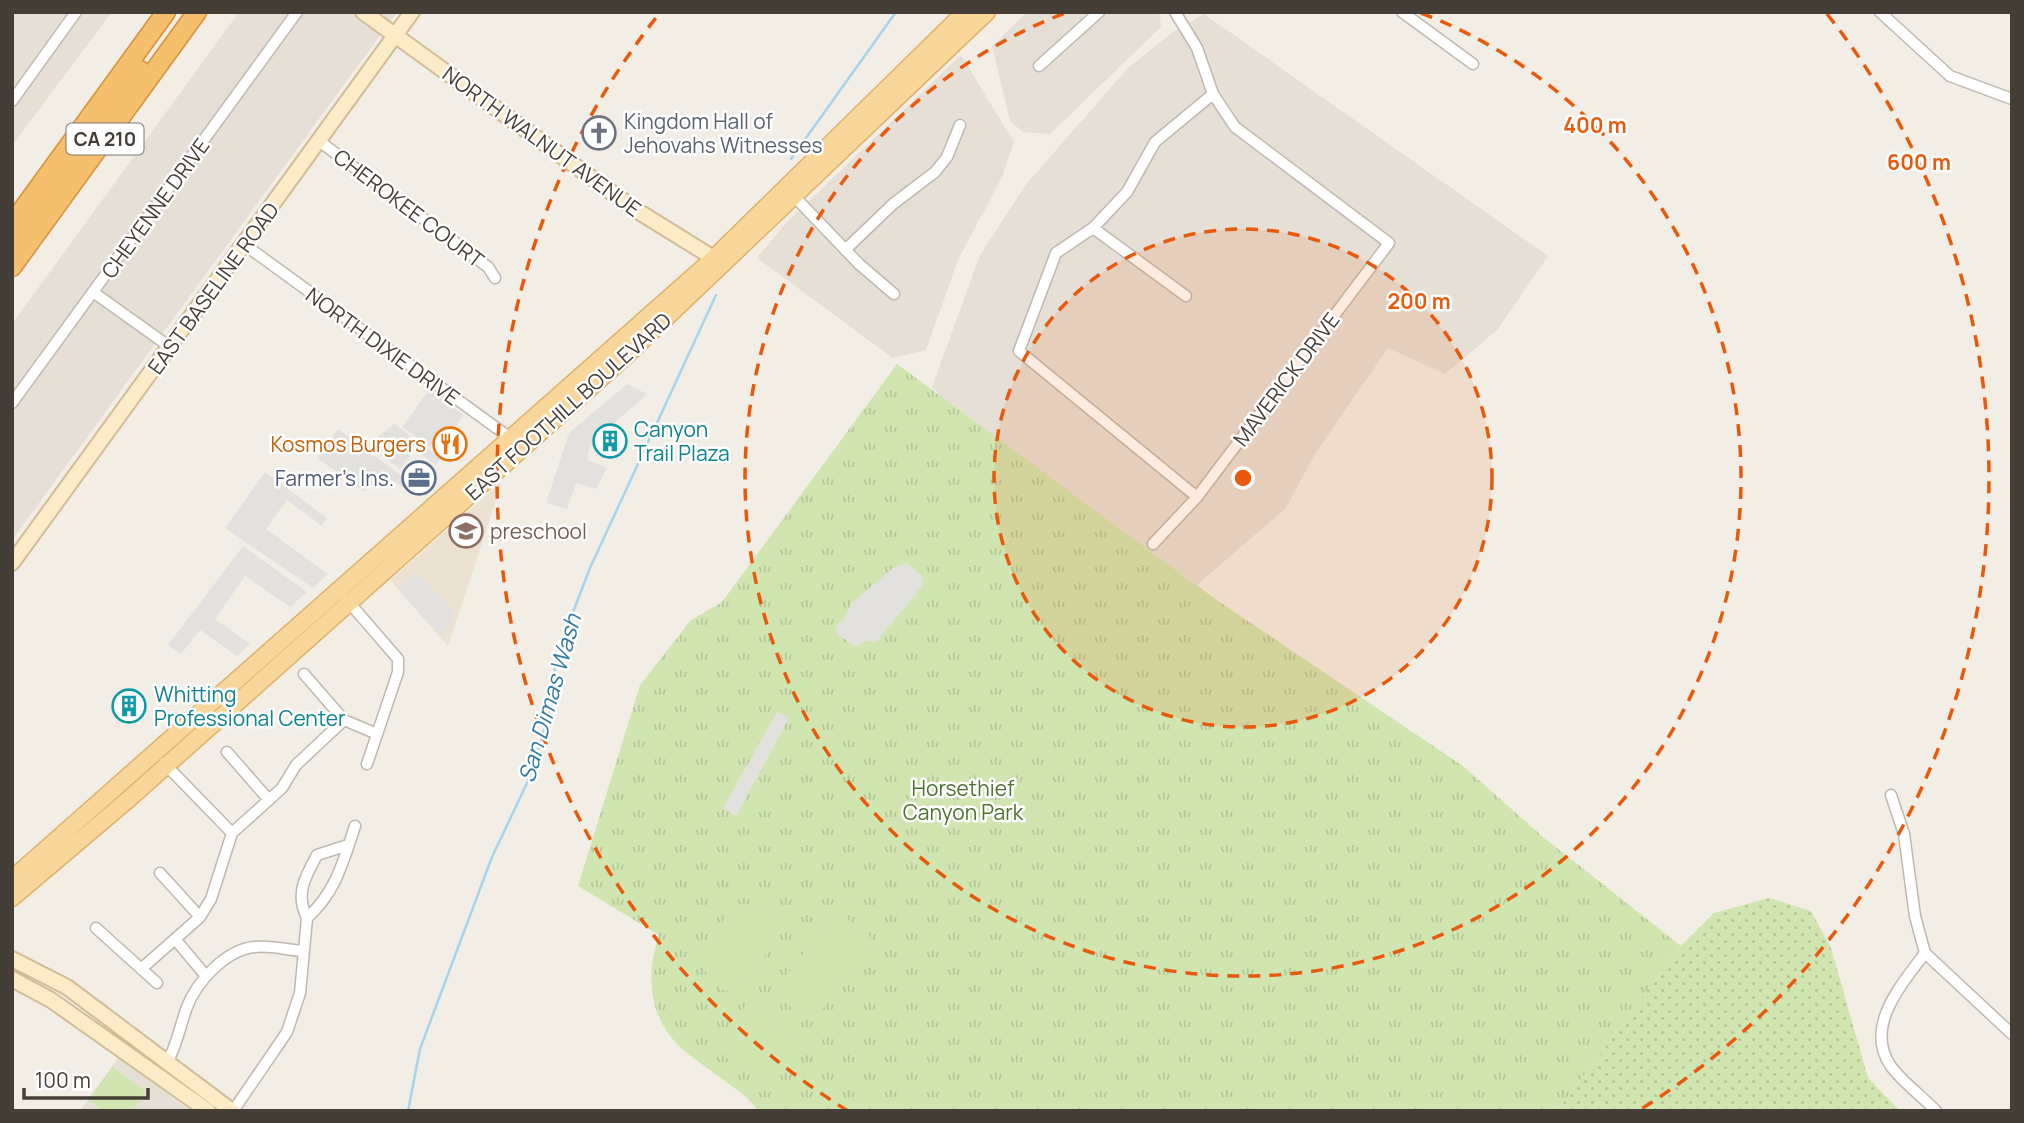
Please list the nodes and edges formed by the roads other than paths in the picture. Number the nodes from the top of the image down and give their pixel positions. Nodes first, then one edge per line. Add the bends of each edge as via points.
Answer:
1 (76, 12) edge
2 (153, 12) edge
3 (166, 12) edge
4 (182, 12) edge
5 (197, 12) edge
6 (297, 12) edge
7 (363, 12) edge
8 (412, 12) edge
9 (965, 12) edge
10 (987, 12) edge
11 (1099, 12) edge
12 (1175, 12) edge
13 (1402, 12) edge
14 (1880, 12) edge
15 (395, 36) junction
16 (1473, 64) dead end
17 (1039, 66) dead end
18 (1213, 94) junction
19 (2012, 99) edge
20 (12, 101) edge
21 (960, 125) dead end
22 (319, 141) junction
23 (791, 193) junction
24 (12, 209) edge
25 (12, 224) edge
26 (1093, 228) junction
27 (12, 245) edge
28 (245, 245) junction
29 (845, 250) junction
30 (719, 261) junction
31 (12, 267) edge
32 (495, 278) dead end
33 (93, 292) junction
34 (894, 294) dead end
35 (1186, 296) dead end
36 (170, 347) junction
37 (12, 403) edge
38 (517, 442) junction
39 (1197, 497) junction
40 (1153, 544) dead end
41 (12, 563) edge
42 (344, 597) junction
43 (304, 674) dead end
44 (344, 720) junction
45 (377, 734) junction
46 (227, 752) dead end
47 (161, 759) junction
48 (367, 764) dead end
49 (1891, 795) dead end
50 (269, 800) junction
51 (355, 826) dead end
52 (232, 833) junction
53 (348, 845) junction
54 (160, 873) dead end
55 (12, 879) edge
56 (12, 898) edge
57 (200, 917) junction
58 (307, 918) junction
59 (96, 928) dead end
60 (175, 939) junction
61 (303, 951) junction
62 (1925, 953) junction
63 (12, 959) edge
64 (141, 968) junction
65 (206, 976) junction
66 (12, 979) edge
67 (156, 983) dead end
68 (2012, 1034) edge
69 (167, 1063) junction
70 (208, 1111) edge
71 (233, 1111) edge
72 (1936, 1111) edge

1 - 20 street
2 - 24 highway, CA 210
3 - 25 highway
4 - 27 highway
5 - 31 highway, CA 210
6 - 33 street, CHEYENNE DRIVE
7 - 15 main road, NORTH WALNUT AVENUE
8 - 15 main road, EAST BASELINE ROAD
9 - 23 main road, EAST FOOTHILL BOULEVARD
10 - 23 main road, EAST FOOTHILL BOULEVARD
11 - 17 street
12 - 18 street via 1197,48
13 - 16 street
14 - 19 street via 1950,76
15 - 22 main road, EAST BASELINE ROAD
15 - 30 main road, NORTH WALNUT AVENUE via 618,197
18 - 26 street via 1155,142 1127,192
18 - 39 street, MAVERICK DRIVE via 1235,127 1389,243
21 - 29 street via 947,157 935,172
22 - 28 main road, EAST BASELINE ROAD
22 - 32 street, CHEROKEE COURT via 488,267
23 - 29 street
23 - 30 main road, EAST FOOTHILL BOULEVARD
26 - 35 street
26 - 39 street via 1056,253 1019,351
28 - 36 main road, EAST BASELINE ROAD
28 - 38 street, NORTH DIXIE DRIVE
29 - 34 street
30 - 38 main road, EAST FOOTHILL BOULEVARD
33 - 36 street
33 - 37 street, CHEYENNE DRIVE
36 - 41 main road, EAST BASELINE ROAD
38 - 42 main road, EAST FOOTHILL BOULEVARD
39 - 40 street, MAVERICK DRIVE
42 - 45 street via 398,659 398,672
42 - 47 main road, EAST FOOTHILL BOULEVARD
43 - 44 street
44 - 45 street
44 - 50 street via 296,765
45 - 48 street
46 - 50 street
47 - 52 street
47 - 55 main road, EAST FOOTHILL BOULEVARD
47 - 56 main road, EAST FOOTHILL BOULEVARD
49 - 62 street via 1904,834
50 - 52 street
51 - 53 street
52 - 57 street via 211,899
53 - 58 street via 335,887
53 - 58 street via 317,855 303,879 300,896
54 - 57 street
57 - 60 street
58 - 61 street
59 - 64 street
60 - 64 street
60 - 65 street
61 - 65 street via 254,947 235,953
61 - 71 street via 300,993 287,1032
62 - 68 street
62 - 72 street via 1885,1011 1881,1042 1889,1064
63 - 69 main road via 67,987
64 - 67 street
65 - 69 street via 188,1004
66 - 70 main road via 51,999
69 - 71 main road

